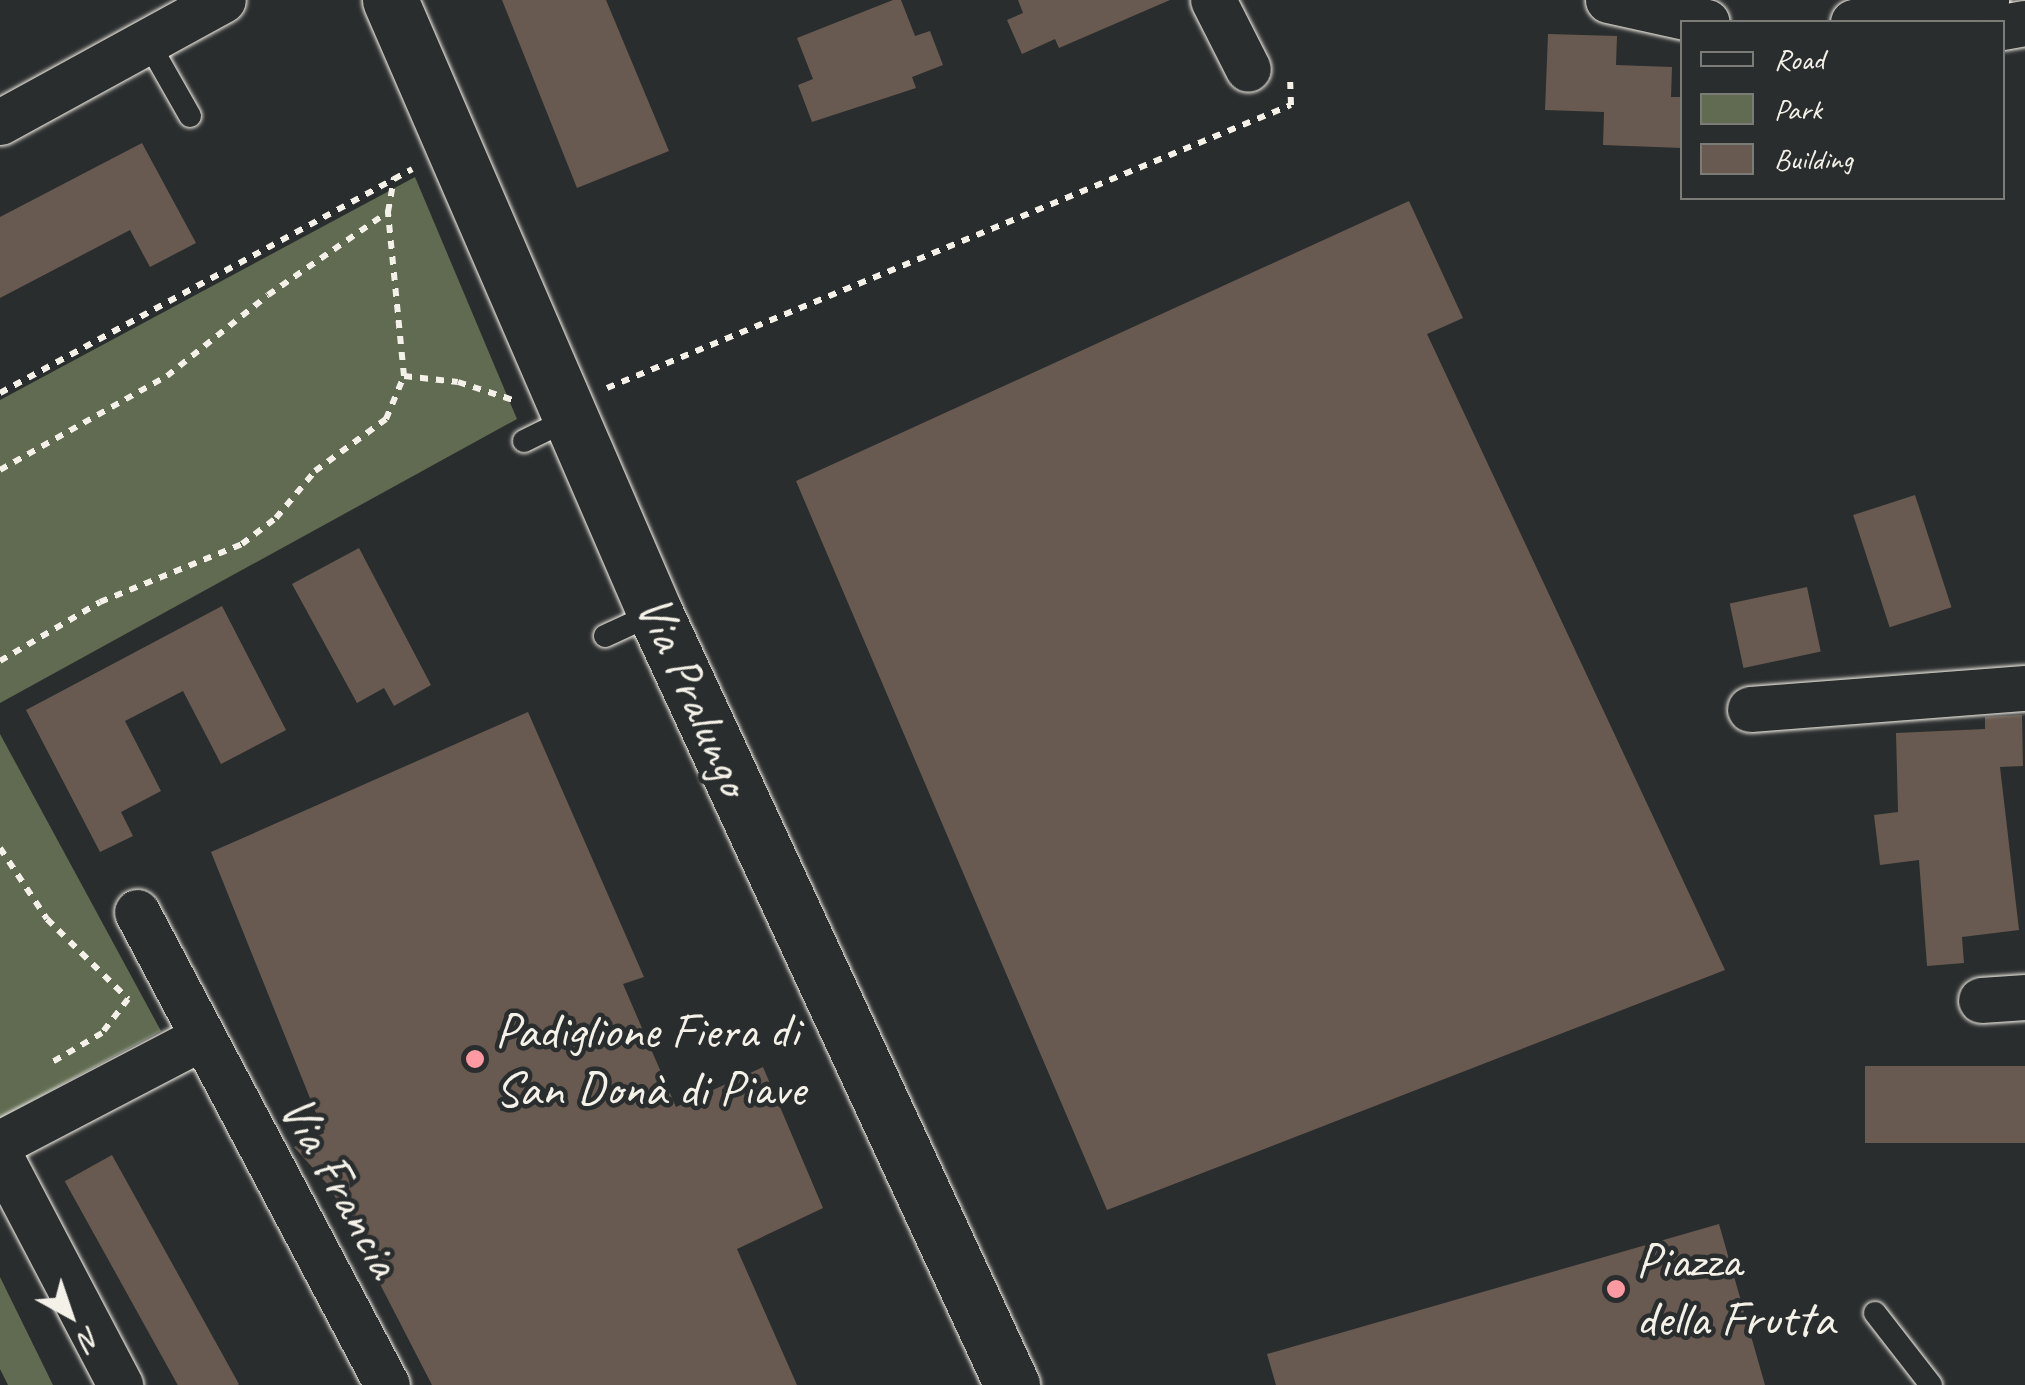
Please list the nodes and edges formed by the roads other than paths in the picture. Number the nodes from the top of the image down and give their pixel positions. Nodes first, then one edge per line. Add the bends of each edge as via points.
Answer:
1 (224, 0) edge
2 (390, 0) edge
3 (1213, 0) edge
4 (1608, 0) edge
5 (1986, 0) edge
6 (1697, 20) edge
7 (1865, 20) edge
8 (148, 42) junction
9 (1248, 69) dead end
10 (190, 116) dead end
11 (0, 122) edge
12 (570, 411) junction
13 (524, 441) dead end
14 (656, 613) junction
15 (604, 636) dead end
16 (2025, 688) edge
17 (1750, 708) dead end
18 (137, 912) dead end
19 (199, 1039) junction
20 (0, 1143) edge
21 (0, 1156) edge
22 (1875, 1314) dead end
23 (120, 1385) edge
24 (387, 1385) edge
25 (1012, 1385) edge
26 (1930, 1385) edge

1 - 8 street
2 - 12 street, Via Pralungo
3 - 9 street
4 - 6 street
5 - 7 street
8 - 10 lane
8 - 11 street
12 - 13 lane
12 - 14 street, Via Pralungo
14 - 15 lane
14 - 25 street, Via Pralungo
16 - 17 street
18 - 19 street, Via Francia
19 - 20 street
19 - 24 street, Via Francia
21 - 23 street
22 - 26 lane

